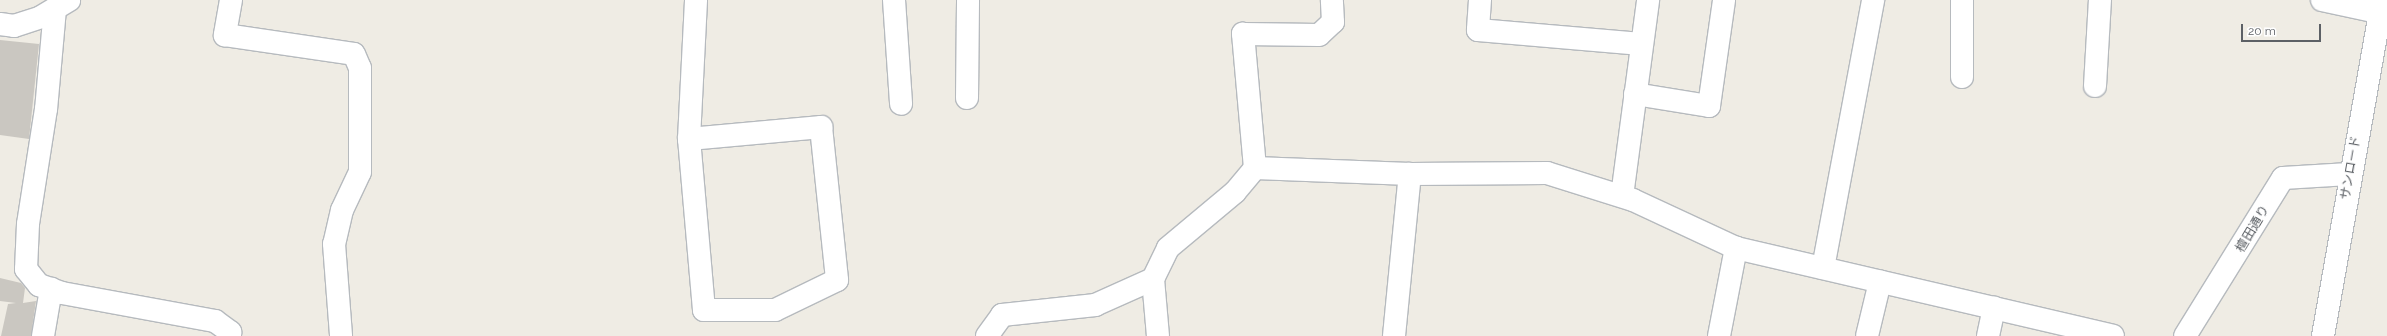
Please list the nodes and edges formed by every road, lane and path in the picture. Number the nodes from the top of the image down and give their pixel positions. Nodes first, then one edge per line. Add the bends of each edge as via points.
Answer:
1 (231, 0) edge
2 (696, 0) edge
3 (894, 0) edge
4 (968, 0) edge
5 (1332, 0) edge
6 (1480, 0) edge
7 (1648, 0) edge
8 (1724, 0) edge
9 (1873, 0) edge
10 (1962, 0) edge
11 (2100, 0) edge
12 (2322, 0) edge
13 (62, 4) edge
14 (2383, 9) edge
15 (0, 24) edge
16 (1641, 44) junction
17 (1962, 77) dead end
18 (2094, 86) dead end
19 (1635, 94) junction
20 (967, 98) dead end
21 (901, 104) dead end
22 (689, 139) junction
23 (1255, 168) junction
24 (1410, 174) junction
25 (2349, 174) junction
26 (1622, 196) junction
27 (1736, 248) junction
28 (1823, 268) junction
29 (1153, 279) junction
30 (1880, 282) junction
31 (51, 288) junction
32 (1994, 308) junction
33 (43, 336) edge
34 (230, 336) edge
35 (341, 336) edge
36 (987, 336) edge
37 (1158, 336) edge
38 (1394, 336) edge
39 (1719, 336) edge
40 (1867, 336) edge
41 (1988, 336) edge
42 (2113, 336) edge
43 (2185, 336) edge
44 (2323, 336) edge

1 - 35 street via 225,35 354,54 360,68 360,172 342,210 334,244
2 - 22 street
3 - 21 street
4 - 20 street
5 - 23 street via 1333,22 1319,35 1243,34
6 - 16 street via 1478,30
7 - 16 street
8 - 19 street via 1708,106
9 - 28 street
10 - 17 street
11 - 18 street
12 - 14 street
13 - 15 street via 14,26
13 - 31 street via 28,224 26,269 39,285
14 - 25 street, サンロード
16 - 19 street
19 - 26 street
22 - 22 street via 704,310 775,310 837,280 821,126
23 - 24 street
23 - 29 street via 1235,192 1168,248
24 - 26 street via 1547,173
24 - 38 street
25 - 43 street, 檀田通り via 2283,178
25 - 44 street, サンロード
26 - 27 street
27 - 28 street
27 - 39 street
28 - 30 street
29 - 36 street via 1095,305 1002,315
29 - 37 street
30 - 32 street
30 - 40 street
31 - 33 street
31 - 34 street via 127,307 215,320 230,332
32 - 41 street
32 - 42 street

